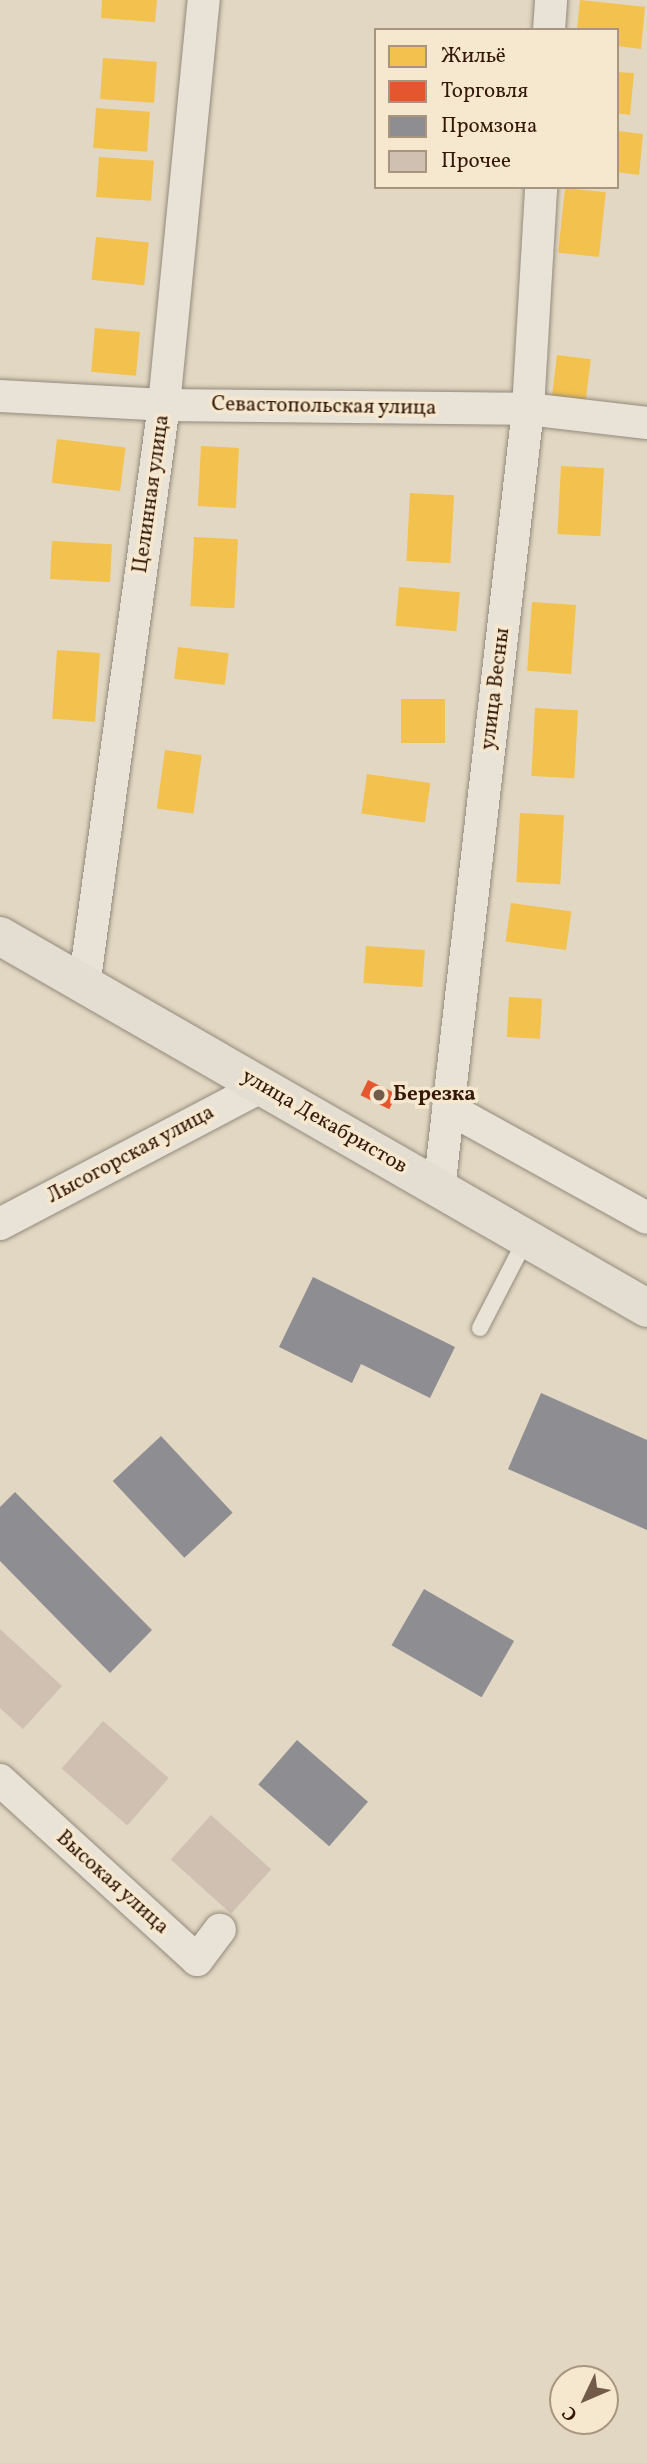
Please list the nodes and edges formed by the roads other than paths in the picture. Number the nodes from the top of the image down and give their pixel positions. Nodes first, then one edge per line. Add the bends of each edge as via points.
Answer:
1 (204, 0) edge
2 (551, 0) edge
3 (549, 28) edge
4 (541, 189) edge
5 (0, 396) edge
6 (164, 405) junction
7 (528, 409) junction
8 (647, 423) edge
9 (0, 936) edge
10 (83, 986) junction
11 (262, 1086) junction
12 (448, 1108) junction
13 (439, 1191) junction
14 (647, 1219) edge
15 (0, 1224) edge
16 (526, 1239) junction
17 (647, 1308) edge
18 (480, 1328) dead end
19 (0, 1780) edge
20 (220, 1930) dead end

1 - 6 street, Целинная улица
2 - 3 street
4 - 7 street, улица Весны
5 - 6 street, Севастопольская улица
6 - 7 street, Севастопольская улица
6 - 10 street, Целинная улица
7 - 8 street, Севастопольская улица
7 - 12 street, улица Весны
9 - 10 main road, улица Декабристов
10 - 11 main road, улица Декабристов
11 - 13 main road, улица Декабристов
11 - 15 street, Лысогорская улица
12 - 13 street, улица Весны
12 - 14 street
13 - 16 main road, улица Декабристов
16 - 17 main road, улица Декабристов
16 - 18 lane
19 - 20 street, Высокая улица via 197,1960

